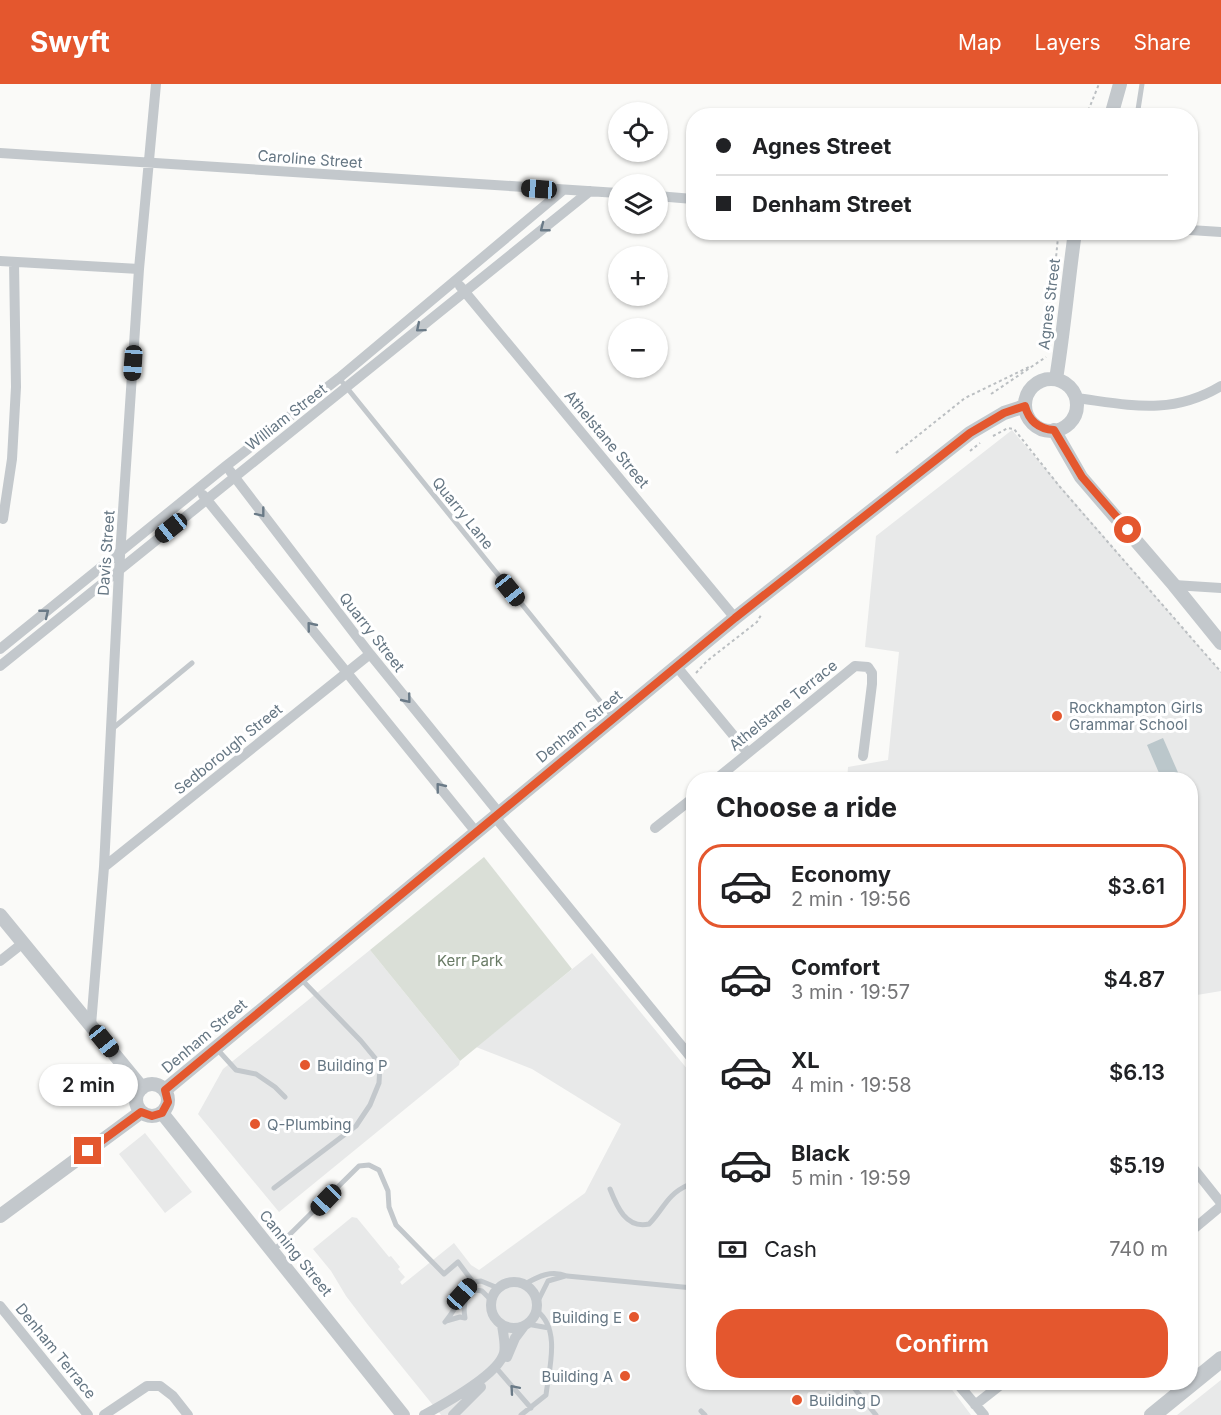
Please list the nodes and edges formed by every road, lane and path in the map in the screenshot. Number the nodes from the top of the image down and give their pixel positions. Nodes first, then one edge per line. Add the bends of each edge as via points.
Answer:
1 (156, 84) edge
2 (1099, 84) edge
3 (1120, 84) edge
4 (1142, 84) edge
5 (1089, 108) edge
6 (1113, 108) edge
7 (1138, 108) edge
8 (0, 153) edge
9 (149, 164) junction
10 (562, 191) junction
11 (590, 192) junction
12 (608, 193) edge
13 (668, 197) edge
14 (686, 198) edge
15 (1198, 231) edge
16 (1221, 232) edge
17 (1058, 240) edge
18 (1074, 240) edge
19 (0, 261) edge
20 (14, 262) junction
21 (139, 269) junction
22 (454, 279) junction
23 (465, 291) junction
24 (1051, 316) dead end
25 (1047, 356) dead end
26 (1040, 362) junction
27 (339, 378) junction
28 (1056, 379) junction
29 (1221, 386) edge
30 (347, 389) junction
31 (991, 394) dead end
32 (1076, 398) junction
33 (1025, 406) junction
34 (1054, 430) junction
35 (991, 437) dead end
36 (982, 442) dead end
37 (896, 453) dead end
38 (965, 455) dead end
39 (226, 466) junction
40 (234, 477) junction
41 (198, 489) junction
42 (206, 500) junction
43 (3, 519) dead end
44 (121, 551) junction
45 (119, 571) junction
46 (1174, 585) junction
47 (1221, 588) edge
48 (764, 611) dead end
49 (735, 618) junction
50 (1221, 643) edge
51 (0, 649) edge
52 (370, 654) junction
53 (192, 663) dead end
54 (0, 666) edge
55 (677, 667) junction
56 (348, 671) junction
57 (1221, 672) edge
58 (689, 681) junction
59 (614, 718) junction
60 (111, 730) junction
61 (748, 753) junction
62 (863, 756) dead end
63 (725, 772) edge
64 (686, 804) edge
65 (497, 815) junction
66 (655, 828) dead end
67 (476, 832) junction
68 (104, 867) junction
69 (0, 915) edge
70 (23, 943) junction
71 (0, 962) edge
72 (300, 978) junction
73 (91, 1025) junction
74 (216, 1048) junction
75 (686, 1051) edge
76 (142, 1088) junction
77 (165, 1090) junction
78 (285, 1097) dead end
79 (141, 1112) junction
80 (162, 1113) junction
81 (1198, 1175) edge
82 (686, 1186) edge
83 (274, 1188) dead end
84 (610, 1189) dead end
85 (1221, 1205) edge
86 (0, 1216) edge
87 (1198, 1225) edge
88 (273, 1251) junction
89 (567, 1276) junction
90 (473, 1282) junction
91 (525, 1284) junction
92 (686, 1287) edge
93 (498, 1288) junction
94 (475, 1290) junction
95 (491, 1300) junction
96 (0, 1306) edge
97 (537, 1306) junction
98 (502, 1325) junction
99 (526, 1325) junction
100 (549, 1328) junction
101 (1221, 1358) edge
102 (1221, 1367) edge
103 (498, 1370) junction
104 (1198, 1377) edge
105 (1198, 1386) edge
106 (856, 1390) edge
107 (963, 1390) edge
108 (994, 1390) edge
109 (1182, 1390) edge
110 (1193, 1390) edge
111 (975, 1405) junction
112 (531, 1408) junction
113 (88, 1415) edge
114 (104, 1415) edge
115 (188, 1415) edge
116 (403, 1415) edge
117 (424, 1415) edge
118 (453, 1415) edge
119 (522, 1415) edge
120 (876, 1415) edge
121 (984, 1415) edge
122 (1151, 1415) edge
123 (1162, 1415) edge

1 - 9 street, Davis Street
2 - 5 path
3 - 6 street
4 - 7 lane
8 - 9 street, Caroline Street
9 - 10 street, Caroline Street
9 - 21 street, Davis Street
10 - 11 street, Caroline Street
10 - 22 street, William Street
11 - 12 street, Caroline Street
11 -> 23 street, William Street
13 - 14 street
15 - 16 street
17 - 24 path
18 - 28 street, Agnes Street
19 - 20 street
20 - 21 street
20 - 43 street via 16,387 12,459
21 - 44 street, Davis Street
22 - 23 street, Athelstane Street
22 - 27 street, William Street
23 -> 30 street, William Street
23 - 49 street, Athelstane Street
25 - 26 path
26 - 31 path
26 - 37 path via 965,398
27 - 30 lane, Quarry Lane
27 - 39 street, William Street
28 - 32 street via 1071,388
28 - 33 street via 1036,384
29 - 32 street via 1189,401 1162,407
30 - 40 street, William Street
30 - 59 lane, Quarry Lane
32 - 34 street via 1071,421
33 - 34 street via 1035,425
33 - 49 street, Denham Street via 970,433
34 - 46 street via 1082,477
35 - 57 path via 1014,429
36 - 38 path
39 - 40 street, Quarry Street
39 - 41 street, William Street
40 - 42 street, William Street
40 -> 52 street, Quarry Street
41 - 42 street
41 - 44 street, William Street
42 - 45 street, William Street
56 -> 42 street
44 - 45 street, Davis Street
51 -> 44 street, William Street
45 - 54 street, William Street
45 - 60 street, Davis Street
46 - 47 street
46 - 50 street
48 - 58 path via 757,622 707,661
49 - 55 street, Denham Street
52 - 56 street, Sedborough Street
52 -> 65 street, Quarry Street
53 - 60 lane
55 - 58 street
55 - 59 street, Denham Street
67 -> 56 street
56 - 68 street, Sedborough Street
58 - 61 street
59 - 65 street, Denham Street
60 - 68 street, Davis Street
61 - 62 street, Athelstane Terrace via 855,666 868,667 872,673
61 - 63 street, Athelstane Terrace
64 - 66 street
65 - 67 street, Denham Street
65 - 75 street, Quarry Street
67 - 72 street, Denham Street
68 - 73 street, Davis Street
69 - 70 street
70 - 71 street
70 - 73 street
72 - 74 street, Denham Street
72 - 83 lane via 380,1064 379,1083 356,1126
73 - 76 street
74 - 77 street, Denham Street
74 - 78 lane via 236,1070 256,1074
76 - 77 street via 153,1084
76 - 79 street via 136,1101
77 - 80 street via 168,1102
79 - 80 street via 152,1116
79 - 86 street
80 - 88 street, Canning Street
81 - 85 street
82 - 84 lane via 669,1197 649,1224 641,1226 633,1224 619,1209
85 - 87 street
88 - 90 lane via 359,1166 369,1166 379,1170 396,1225 444,1274 458,1262
88 - 116 street, Canning Street
89 - 91 lane via 557,1272
89 - 92 lane
89 - 97 lane via 548,1281
90 - 93 lane
90 - 94 lane
90 - 94 lane via 445,1322 465,1318 466,1297
91 - 93 street via 509,1282
91 - 97 street via 536,1294
93 - 95 street
94 - 95 lane
95 - 98 street via 492,1313
96 - 113 street, Denham Terrace
97 - 99 street
97 - 100 lane
98 - 99 street
98 - 117 street via 504,1353 499,1362 472,1386
99 - 100 lane
99 - 103 street
100 - 112 lane via 552,1336 546,1395
101 - 104 street
102 - 105 lane
112 -> 103 lane
103 - 118 street
106 - 120 lane
107 - 111 street
108 - 111 street
109 - 122 street
110 - 123 lane
111 - 121 street
112 - 119 lane
114 - 115 street, Denham Terrace via 147,1386 160,1386

